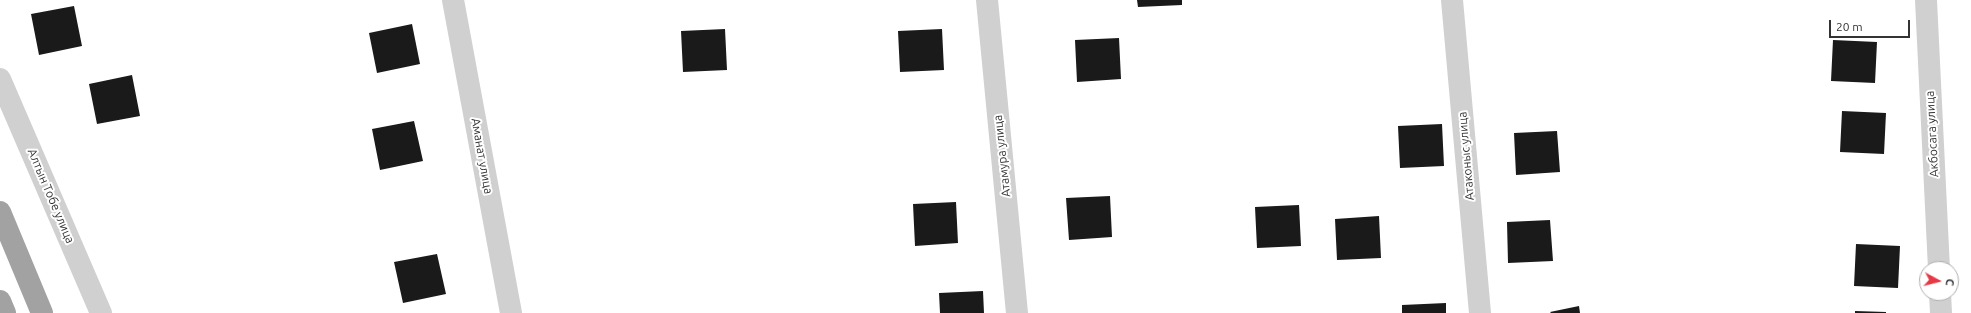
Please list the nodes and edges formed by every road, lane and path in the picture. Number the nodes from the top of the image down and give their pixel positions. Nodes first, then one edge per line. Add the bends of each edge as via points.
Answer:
1 (453, 0) edge
2 (986, 0) edge
3 (1452, 0) edge
4 (1926, 0) edge
5 (0, 79) edge
6 (0, 212) edge
7 (1939, 261) edge
8 (0, 301) edge
9 (1940, 301) edge
10 (5, 313) edge
11 (42, 313) edge
12 (101, 313) edge
13 (511, 313) edge
14 (1017, 313) edge
15 (1480, 313) edge
16 (1941, 313) edge

1 - 13 street, Аманат улица
2 - 14 street, Атамура улица
3 - 15 street, Атаконыс улица
4 - 7 street, Акбосага улица
5 - 12 street, Алтын Тобе улица
6 - 11 highway
8 - 10 highway
9 - 16 street

